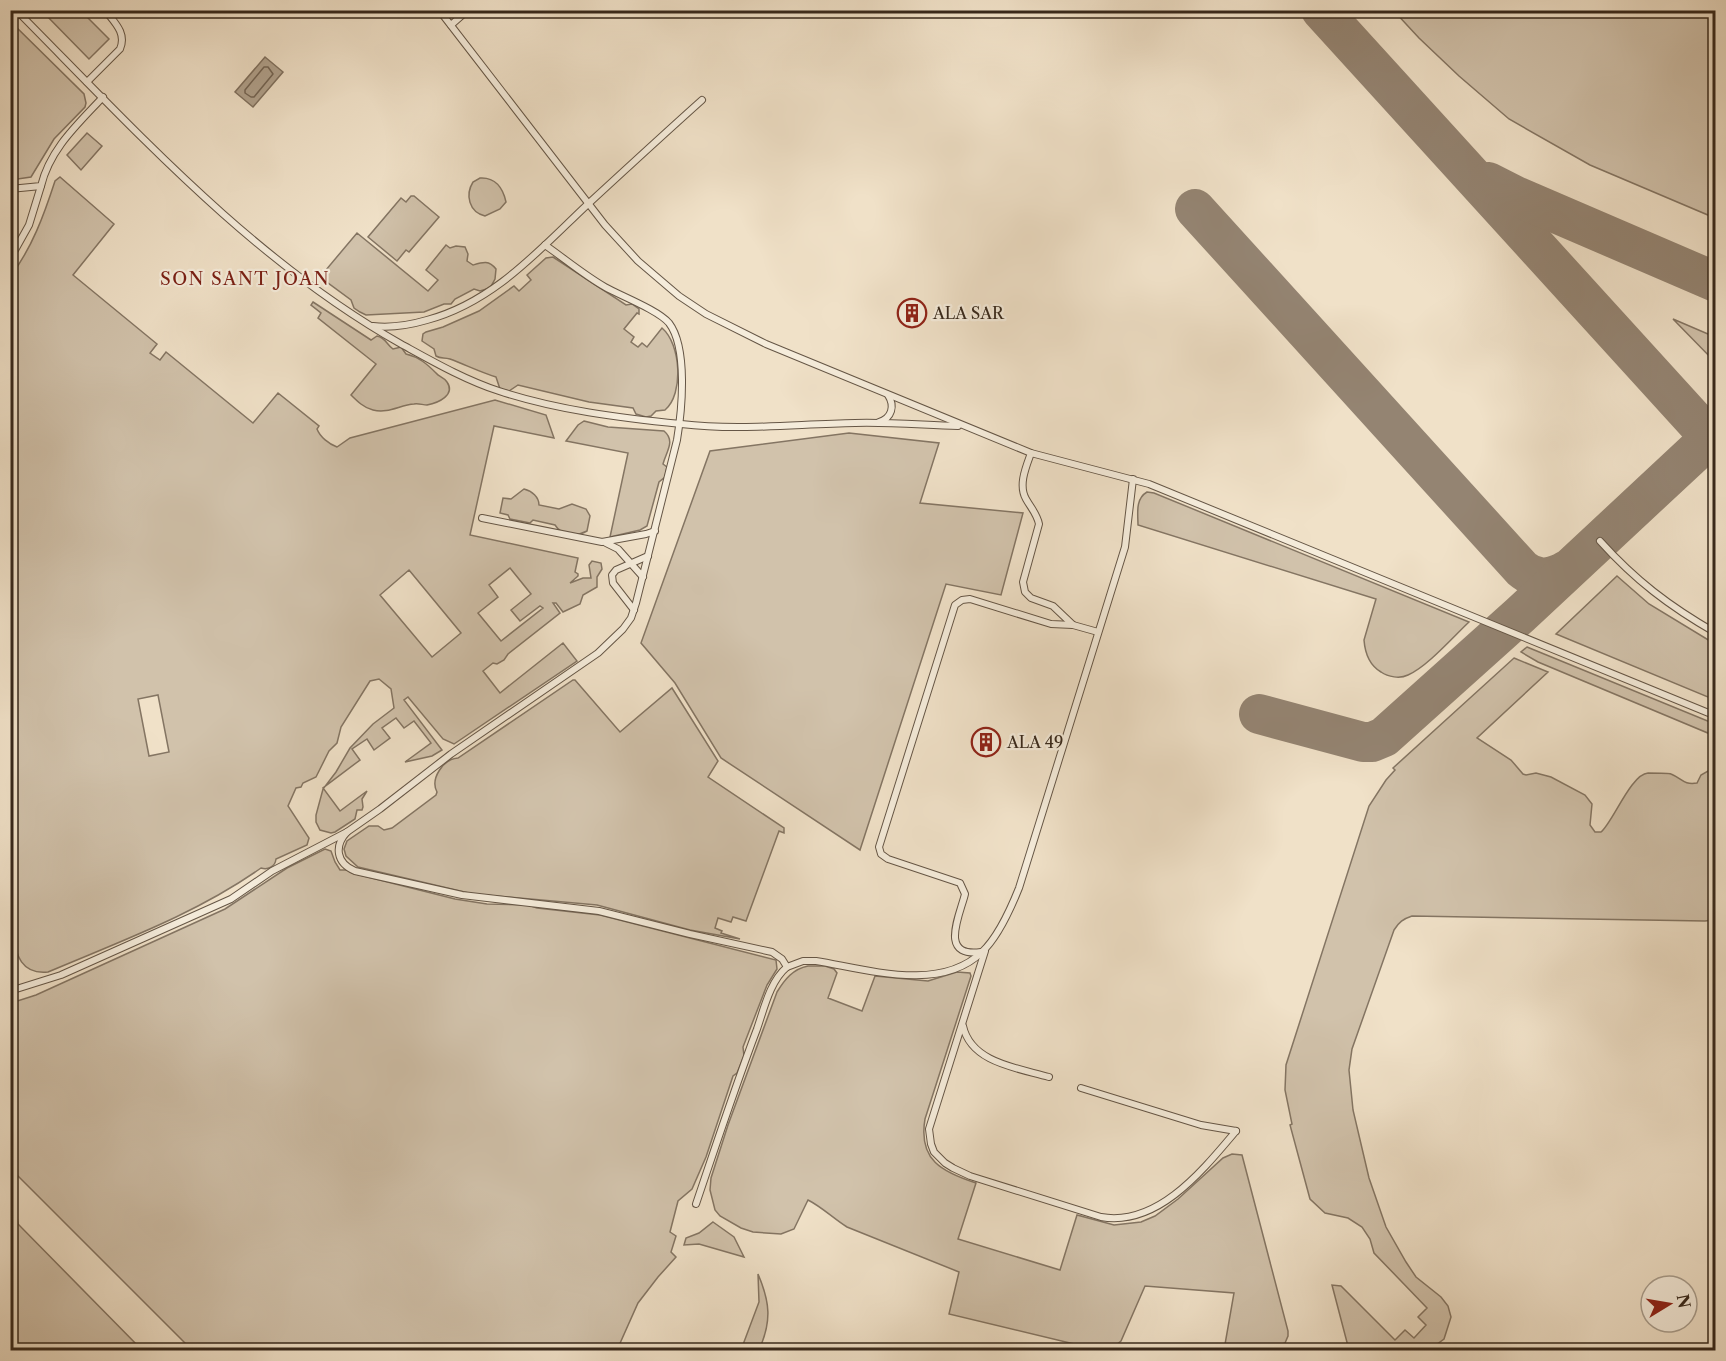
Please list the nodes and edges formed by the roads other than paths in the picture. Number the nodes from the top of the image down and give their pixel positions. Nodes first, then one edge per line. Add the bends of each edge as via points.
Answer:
1 (16, 10) edge
2 (105, 10) edge
3 (439, 10) edge
4 (468, 10) edge
5 (451, 25) junction
6 (87, 82) junction
7 (103, 98) junction
8 (702, 100) dead end
9 (41, 186) junction
10 (10, 189) edge
11 (588, 204) junction
12 (545, 245) junction
13 (10, 259) edge
14 (367, 325) junction
15 (887, 395) junction
16 (876, 423) junction
17 (680, 424) junction
18 (962, 426) junction
19 (1031, 453) junction
20 (1133, 479) junction
21 (482, 518) dead end
22 (655, 531) junction
23 (1600, 541) dead end
24 (602, 542) junction
25 (648, 556) junction
26 (631, 564) junction
27 (643, 577) junction
28 (634, 610) junction
29 (1073, 625) junction
30 (1098, 632) junction
31 (1716, 633) edge
32 (1716, 716) edge
33 (347, 832) junction
34 (984, 950) junction
35 (787, 967) junction
36 (10, 991) edge
37 (962, 1022) junction
38 (1049, 1077) dead end
39 (1081, 1088) dead end
40 (696, 1204) dead end

1 - 6 lane
2 - 6 lane via 120,29 122,45
3 - 5 lane
4 - 5 lane
5 - 11 lane
6 - 7 lane
7 - 9 lane via 55,152
7 - 14 lane via 207,201 322,294
8 - 11 lane
9 - 10 lane
9 - 13 lane via 29,225
11 - 12 lane
11 - 15 lane via 638,261 692,306 766,344
12 - 14 lane via 495,288 464,307 416,323 392,327
12 - 17 lane via 595,281 670,324 681,353
14 - 17 lane via 498,391 567,408
15 - 16 lane via 892,405 890,414
15 - 18 lane
16 - 17 lane via 763,427
16 - 18 lane
17 - 22 lane
18 - 19 lane
19 - 20 lane
19 - 29 lane via 1023,490 1040,524 1023,587 1027,596 1053,606
20 - 30 lane via 1125,547
20 - 32 lane
21 - 24 lane
22 - 24 lane
22 - 25 lane
23 - 31 lane via 1654,594
24 - 26 lane via 618,549
25 - 26 lane
25 - 27 lane
26 - 27 lane
26 - 28 lane via 616,570 612,578
27 - 28 lane
28 - 33 lane via 618,636 590,659 451,754
29 - 30 lane
29 - 34 lane via 1051,624 970,599 955,605 879,846 888,859 960,883 965,894 954,939 964,949
30 - 34 lane via 1019,888
33 - 35 lane via 339,843 339,856 355,871 462,895 599,911 772,952
33 - 36 lane via 272,870 231,899 61,975
34 - 35 lane via 954,968 918,975 816,961
34 - 37 lane
35 - 40 lane via 772,988
37 - 38 lane via 966,1038 980,1053
37 - 39 lane via 929,1137 945,1163 970,1176 1101,1216 1131,1217 1156,1208 1175,1194 1236,1131 1201,1125

